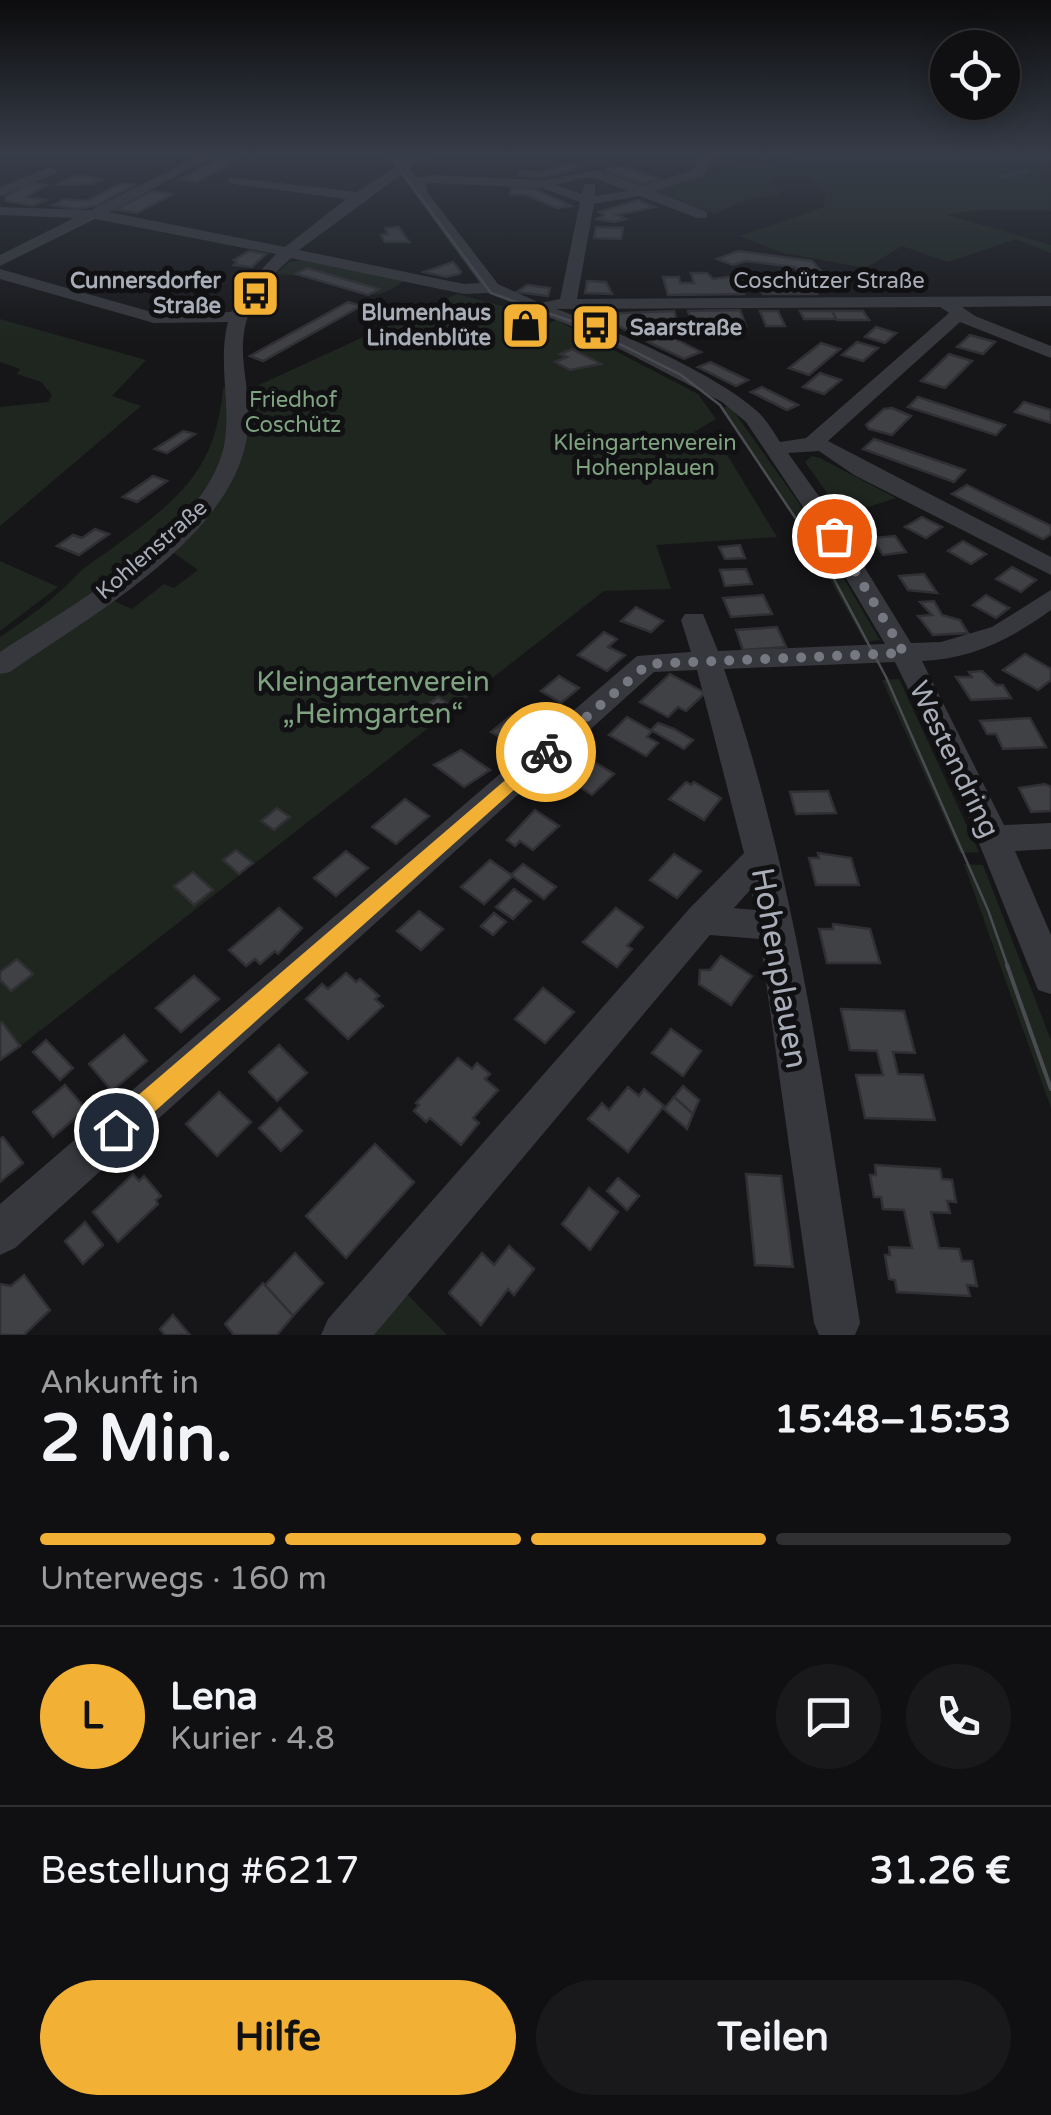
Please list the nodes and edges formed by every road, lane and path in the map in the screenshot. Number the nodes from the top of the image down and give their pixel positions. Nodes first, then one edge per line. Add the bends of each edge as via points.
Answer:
1 (85, 218) edge
2 (116, 218) edge
3 (333, 218) edge
4 (440, 218) edge
5 (584, 218) edge
6 (290, 252) junction
7 (0, 261) edge
8 (0, 274) edge
9 (492, 288) junction
10 (1051, 301) edge
11 (565, 308) junction
12 (953, 308) junction
13 (238, 317) junction
14 (1051, 352) edge
15 (814, 443) junction
16 (776, 448) junction
17 (1051, 567) edge
18 (1051, 598) edge
19 (694, 620) dead end
20 (904, 653) junction
21 (710, 663) junction
22 (0, 665) edge
23 (1051, 836) edge
24 (994, 839) junction
25 (760, 858) junction
26 (702, 919) junction
27 (776, 922) junction
28 (1051, 978) edge
29 (0, 1233) edge
30 (837, 1322) dead end
31 (344, 1335) edge

1 - 7 street
2 - 6 street
3 - 6 street, Kohlenstraße
4 - 9 street
5 - 11 street
6 - 9 street via 464,289
6 - 13 street, Kohlenstraße via 264,275
8 - 13 street via 154,318
9 - 11 street, Westendring via 532,305
10 - 12 street, Coschützer Straße
11 - 12 street, Coschützer Straße
11 - 16 street, Westendring via 736,402
12 - 14 street
12 - 15 street
13 - 22 street, Kohlenstraße via 232,340 237,444 214,492 138,566
15 - 16 street
15 - 17 street
16 - 20 street, Westendring
18 - 20 street via 984,641
19 - 21 street, Hohenplauen
20 - 21 street
20 - 24 street, Westendring
21 - 25 street, Hohenplauen
21 - 29 street via 648,664
23 - 24 street
24 - 28 street, Westendring
25 - 26 street
25 - 27 street, Hohenplauen
26 - 27 street
26 - 31 street
27 - 30 street, Hohenplauen

